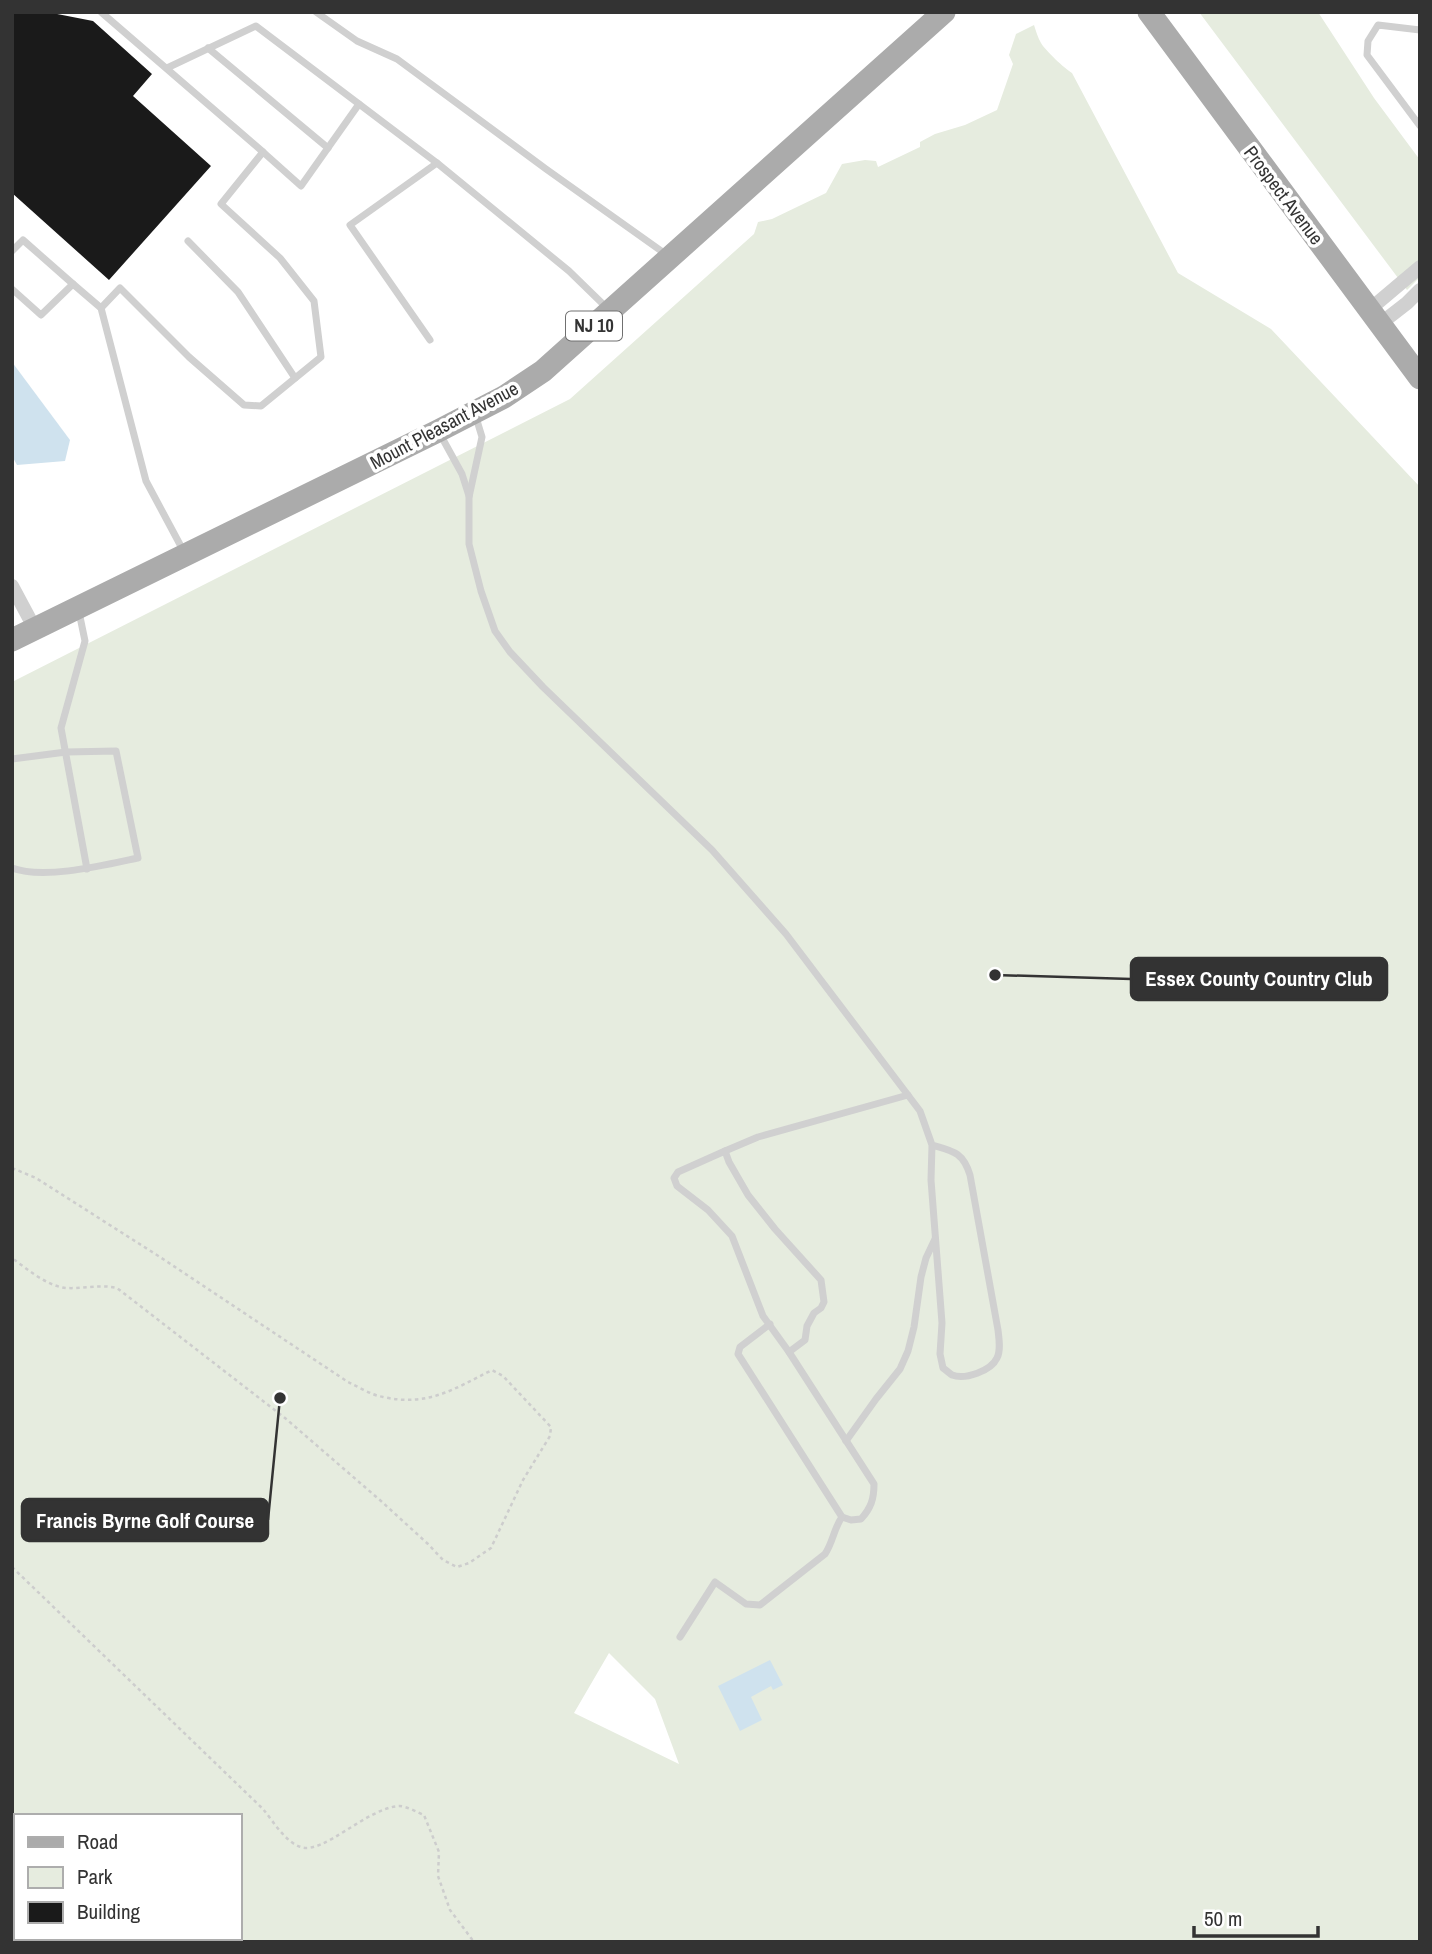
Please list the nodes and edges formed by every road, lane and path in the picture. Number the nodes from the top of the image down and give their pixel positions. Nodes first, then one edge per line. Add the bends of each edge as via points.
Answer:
1 (101, 12) edge
2 (316, 12) edge
3 (944, 12) edge
4 (1149, 12) edge
5 (1420, 30) edge
6 (208, 48) junction
7 (167, 68) junction
8 (359, 104) junction
9 (1420, 126) edge
10 (328, 148) junction
11 (263, 152) junction
12 (437, 163) junction
13 (188, 241) dead end
14 (12, 251) edge
15 (670, 258) junction
16 (1420, 267) edge
17 (73, 284) junction
18 (12, 289) edge
19 (1420, 290) edge
20 (101, 308) junction
21 (611, 312) junction
22 (1374, 317) junction
23 (430, 340) dead end
24 (1420, 377) edge
25 (295, 378) junction
26 (474, 412) junction
27 (438, 431) junction
28 (469, 497) junction
29 (186, 556) junction
30 (12, 586) edge
31 (79, 608) junction
32 (35, 629) junction
33 (12, 640) edge
34 (66, 752) junction
35 (12, 759) edge
36 (12, 868) edge
37 (87, 869) junction
38 (908, 1096) junction
39 (932, 1144) junction
40 (725, 1152) junction
41 (12, 1168) edge
42 (935, 1239) junction
43 (12, 1258) edge
44 (769, 1324) junction
45 (789, 1352) junction
46 (846, 1441) junction
47 (842, 1517) junction
48 (12, 1567) edge
49 (680, 1637) dead end
50 (474, 1942) edge

1 - 7 lane
2 - 15 lane via 356,41 397,59
3 - 15 main road, Mount Pleasant Avenue / NJ 10
4 - 22 main road, Prospect Avenue
5 - 9 lane via 1378,25 1368,41 1367,55
6 - 7 lane
6 - 8 lane via 256,26
6 - 10 lane
7 - 11 lane
8 - 10 lane
8 - 12 lane
10 - 11 lane via 301,186
11 - 25 lane via 221,204 280,258 314,301 321,357
12 - 21 lane via 569,271
12 - 23 lane via 350,225
13 - 25 lane via 238,292
14 - 17 lane via 23,240
15 - 21 main road, Mount Pleasant Avenue / NJ 10
16 - 22 street
17 - 18 lane via 41,315
17 - 20 lane
19 - 22 street via 1407,303
20 - 25 lane via 120,288 244,405 261,406
20 - 29 lane via 146,481
21 - 26 main road, Mount Pleasant Avenue / NJ 10 via 543,371
22 - 24 main road, Prospect Avenue
26 - 27 main road, Mount Pleasant Avenue / NJ 10
26 - 28 lane via 482,438
27 - 28 lane
27 - 29 main road, Mount Pleasant Avenue / NJ 10
28 - 38 lane via 469,544 481,591 495,631 510,652 712,850 786,934
29 - 31 main road, Mount Pleasant Avenue / NJ 10
30 - 32 street
31 - 32 main road, Mount Pleasant Avenue / NJ 10
31 - 34 lane via 85,641 61,728
32 - 33 main road, Mount Pleasant Avenue / NJ 10
34 - 35 lane
34 - 37 lane
34 - 37 lane via 116,751 138,858
36 - 37 lane via 26,874
38 - 39 lane via 920,1111
38 - 40 lane via 758,1137
39 - 42 lane
39 - 42 lane via 954,1151 965,1161 970,1175 1000,1347 997,1360 974,1374 953,1375 943,1368
40 - 44 lane via 678,1172 674,1178 677,1186 732,1236
40 - 45 lane via 748,1195 821,1280 824,1302 807,1326 805,1340
41 - 43 path via 36,1178 348,1382 381,1397 411,1401 437,1397 492,1370 551,1427 550,1436 491,1548 457,1567 443,1560 285,1418 117,1288 56,1285
42 - 46 lane via 921,1277 908,1351 900,1369
44 - 45 lane
44 - 47 lane via 740,1347 738,1354
45 - 46 lane
46 - 47 lane via 874,1484 874,1494 870,1509 860,1519
47 - 49 lane via 825,1554 760,1605 746,1604 715,1581
48 - 50 path via 300,1847 314,1848 374,1813 401,1806 424,1815 439,1852 438,1876 450,1910

